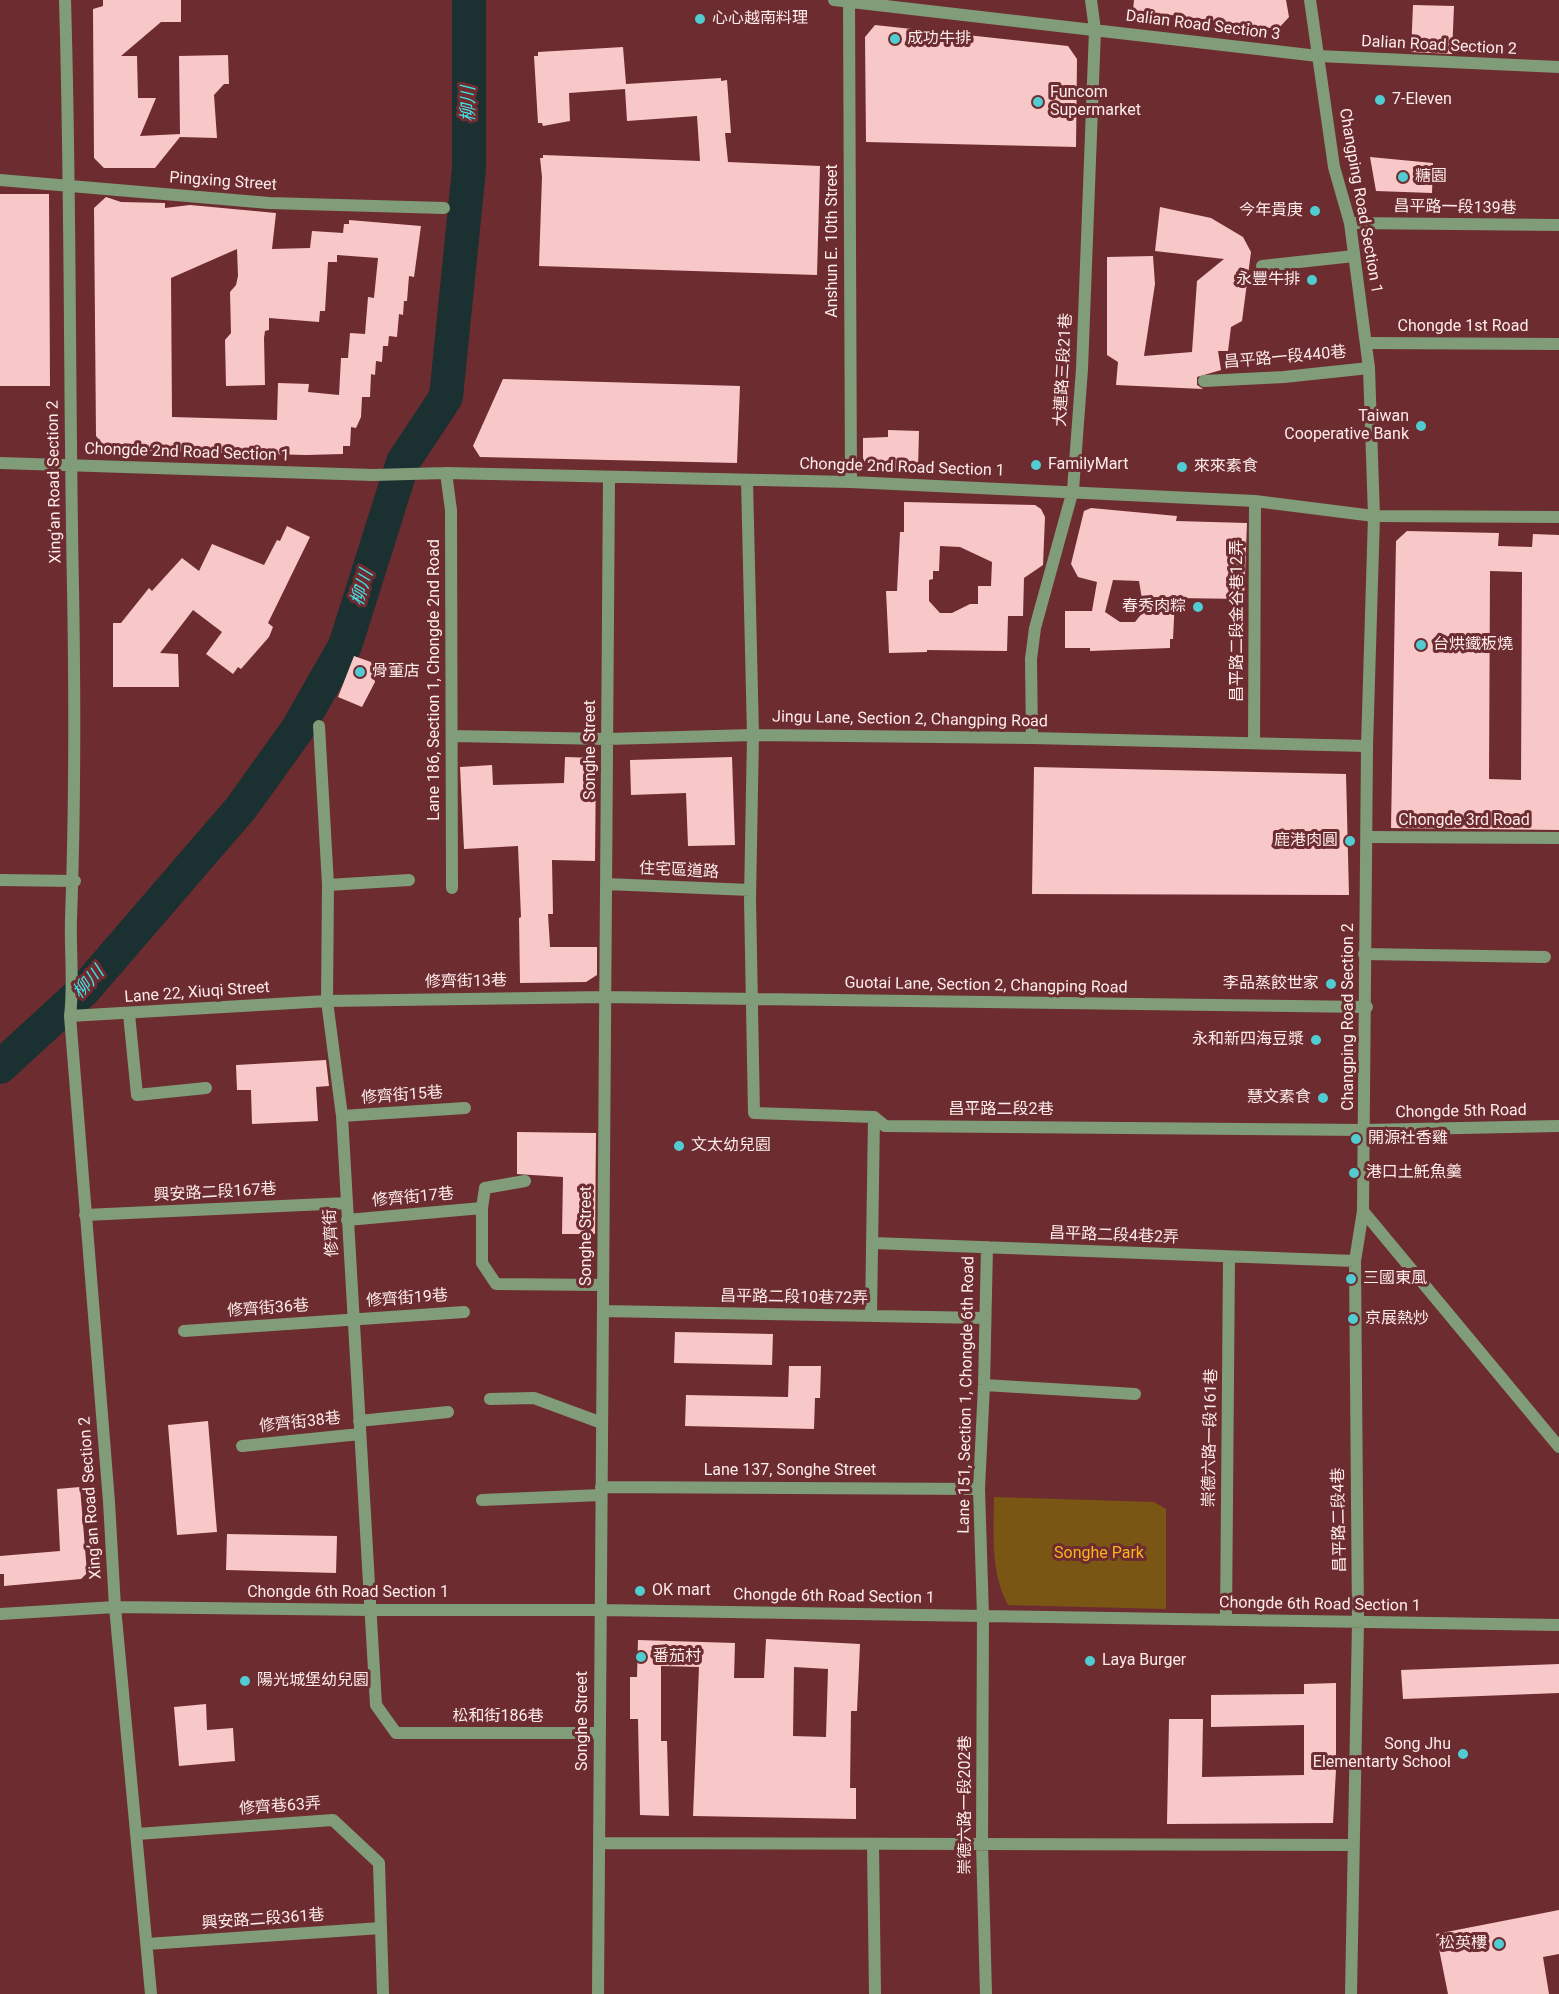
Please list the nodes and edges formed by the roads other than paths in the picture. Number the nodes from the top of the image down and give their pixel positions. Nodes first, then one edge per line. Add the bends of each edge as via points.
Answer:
1 (65, 0) edge
2 (834, 0) edge
3 (1091, 0) edge
4 (1310, 0) edge
5 (849, 1) edge
6 (1095, 30) junction
7 (1318, 56) junction
8 (1559, 67) edge
9 (0, 180) edge
10 (71, 187) junction
11 (444, 208) dead end
12 (1350, 223) junction
13 (1559, 225) edge
14 (1354, 256) junction
15 (1262, 266) dead end
16 (1368, 344) junction
17 (1559, 344) edge
18 (1369, 368) junction
19 (1204, 381) dead end
20 (0, 463) edge
21 (70, 466) junction
22 (446, 473) junction
23 (609, 477) junction
24 (747, 481) junction
25 (851, 482) junction
26 (1073, 490) junction
27 (1255, 501) junction
28 (1374, 516) junction
29 (1559, 517) edge
30 (319, 726) dead end
31 (753, 735) junction
32 (453, 736) junction
33 (1032, 738) junction
34 (607, 739) junction
35 (1254, 742) junction
36 (1366, 746) junction
37 (1368, 837) junction
38 (1559, 838) edge
39 (0, 880) edge
40 (410, 880) dead end
41 (75, 881) junction
42 (606, 884) junction
43 (328, 885) junction
44 (452, 888) dead end
45 (750, 890) junction
46 (1365, 954) junction
47 (1545, 957) dead end
48 (605, 997) junction
49 (750, 999) junction
50 (327, 1000) junction
51 (1367, 1007) junction
52 (129, 1014) junction
53 (70, 1016) junction
54 (206, 1088) dead end
55 (465, 1108) dead end
56 (342, 1116) junction
57 (874, 1117) junction
58 (1559, 1126) edge
59 (1365, 1130) junction
60 (525, 1181) dead end
61 (347, 1203) junction
62 (482, 1209) junction
63 (1363, 1211) junction
64 (85, 1215) junction
65 (347, 1220) junction
66 (873, 1243) junction
67 (987, 1247) junction
68 (1229, 1257) junction
69 (1354, 1261) junction
70 (603, 1285) junction
71 (603, 1311) junction
72 (464, 1312) dead end
73 (871, 1316) junction
74 (984, 1318) junction
75 (353, 1320) junction
76 (184, 1331) dead end
77 (984, 1385) junction
78 (1135, 1394) dead end
79 (490, 1399) dead end
80 (448, 1412) dead end
81 (602, 1423) junction
82 (360, 1427) junction
83 (242, 1446) dead end
84 (1559, 1447) edge
85 (978, 1489) junction
86 (601, 1491) junction
87 (482, 1500) dead end
88 (115, 1607) junction
89 (370, 1610) junction
90 (601, 1610) junction
91 (0, 1614) edge
92 (983, 1616) junction
93 (1226, 1620) junction
94 (1358, 1622) junction
95 (1559, 1625) edge
96 (396, 1733) joint
97 (600, 1733) junction
98 (137, 1834) junction
99 (599, 1843) junction
100 (982, 1844) junction
101 (873, 1845) junction
102 (1353, 1845) junction
103 (381, 1928) junction
104 (147, 1944) junction
105 (151, 1994) edge
106 (383, 1994) edge
107 (598, 1994) edge
108 (874, 1994) edge
109 (986, 1994) edge
110 (1350, 1994) edge

1 - 10 street, Xing’an Road Section 2
2 - 5 street, Dalian Road Section 3
3 - 6 street, 大連路三段21巷
4 - 7 street, Changping Road Section 1
5 - 6 street, Dalian Road Section 3
5 - 25 street, Anshun E. 10th Street
6 - 7 street, Dalian Road Section 3
6 - 26 street, 大連路三段21巷 via 1082,369
7 - 8 street, Dalian Road Section 2
7 - 12 street, Changping Road Section 1 via 1334,166
9 - 10 street, Pingxing Street
10 - 11 street, Pingxing Street via 269,203
10 - 21 street, Xing’an Road Section 2
12 - 13 street, 昌平路一段139巷
12 - 14 street, Changping Road Section 1
14 - 15 street
14 - 16 street, Changping Road Section 1
16 - 17 street, Chongde 1st Road
16 - 18 street, Changping Road Section 1
18 - 19 street, 昌平路一段440巷
18 - 28 street, Changping Road Section 1
20 - 21 street, Chongde 2nd Road Section 1
21 - 22 street, Chongde 2nd Road Section 1 via 372,476
21 - 41 street, Xing’an Road Section 2
22 - 23 street, Chongde 2nd Road Section 1
22 - 32 street, Lane 186, Section 1, Chongde 2nd Road via 451,510
23 - 24 street, Chongde 2nd Road Section 1
23 - 34 street, Songhe Street
24 - 25 street, Chongde 2nd Road Section 1
24 - 31 street
25 - 26 street, Chongde 2nd Road Section 1
26 - 27 street, Chongde 2nd Road Section 1
26 - 33 street, 大連路三段21巷 via 1035,628 1031,659
27 - 28 street, Chongde 2nd Road Section 1
27 - 35 street, 昌平路二段金谷巷12弄
28 - 29 street, Chongde 2nd Road Section 1
28 - 36 street, Changping Road Section 2
30 - 43 street, 修齊街
31 - 33 street, Jingu Lane, Section 2, Changping Road
31 - 34 street, Jingu Lane, Section 2, Changping Road
31 - 45 street
32 - 34 street, Jingu Lane, Section 2, Changping Road
32 - 44 street, Lane 186, Section 1, Chongde 2nd Road
33 - 35 street, Jingu Lane, Section 2, Changping Road
34 - 42 street, Songhe Street
35 - 36 street, Jingu Lane, Section 2, Changping Road
36 - 37 street, Changping Road Section 2
37 - 38 street, Chongde 3rd Road
37 - 46 street, Changping Road Section 2
39 - 41 street
40 - 43 street
41 - 53 street, Xing’an Road Section 2
42 - 45 street, 住宅區道路
42 - 48 street, Songhe Street
43 - 50 street, 修齊街
45 - 49 street
46 - 47 street
46 - 51 street, Changping Road Section 2
48 - 49 street, Guotai Lane, Section 2, Changping Road
48 - 50 street, 修齊街13巷
48 - 70 street, Songhe Street
49 - 51 street, Guotai Lane, Section 2, Changping Road
49 - 57 street, 昌平路二段2巷 via 754,1113
50 - 52 street, Lane 22, Xiuqi Street
50 - 56 street, 修齊街
51 - 59 street, Changping Road Section 2
52 - 53 street, Lane 22, Xiuqi Street
52 - 54 street via 137,1095
53 - 64 street, Xing’an Road Section 2
55 - 56 street, 修齊街15巷
56 - 61 street, 修齊街
57 - 59 street, 昌平路二段2巷 via 885,1126
57 - 66 street
58 - 59 street, Chongde 5th Road
59 - 63 street, Changping Road Section 2
60 - 62 street via 485,1188
61 - 64 street, 興安路二段167巷
61 - 65 street, 修齊街
62 - 65 street, 修齊街17巷
62 - 70 street via 482,1263 496,1284
63 - 69 street, Changping Road Section 2
63 - 84 street
64 - 88 street, Xing’an Road Section 2
65 - 75 street, 修齊街
66 - 67 street, 昌平路二段4巷2弄
66 - 73 street
67 - 68 street, 昌平路二段4巷2弄
67 - 74 street, Lane 151, Section 1, Chongde 6th Road
68 - 69 street, 昌平路二段4巷2弄
68 - 93 street, 崇德六路一段161巷
69 - 94 street, 昌平路二段4巷
70 - 71 street, Songhe Street
71 - 73 street, 昌平路二段10巷72弄
71 - 81 street, Songhe Street
72 - 75 street, 修齊街19巷
73 - 74 street, 昌平路二段10巷72弄
74 - 77 street, Lane 151, Section 1, Chongde 6th Road
75 - 76 street, 修齊街36巷
75 - 82 street, 修齊街
77 - 78 street
77 - 85 street, Lane 151, Section 1, Chongde 6th Road
79 - 81 street via 534,1398
80 - 82 street, 修齊街38巷
81 - 86 street, Songhe Street
82 - 83 street, 修齊街38巷
82 - 89 street, 修齊街
85 - 86 street, Lane 137, Songhe Street
85 - 92 street, Lane 151, Section 1, Chongde 6th Road
86 - 87 street, Lane 137, Songhe Street
86 - 90 street, Songhe Street
88 - 89 street, Chongde 6th Road Section 1
88 - 91 street, Chongde 6th Road Section 1
88 - 98 street, Xing’an Road Section 2
89 - 90 street, Chongde 6th Road Section 1
89 - 96 street, 修齊街 via 376,1705
90 - 92 street, Chongde 6th Road Section 1
90 - 97 street, Songhe Street
92 - 93 street, Chongde 6th Road Section 1
92 - 100 street, 崇德六路一段202巷
93 - 94 street, Chongde 6th Road Section 1
94 - 95 street, Chongde 6th Road Section 1
94 - 102 street, 昌平路二段4巷
96 - 97 street, 松和街186巷
97 - 99 street, Songhe Street
98 - 103 street, 修齊巷63弄 via 333,1820 379,1863
98 - 104 street, Xing’an Road Section 2
99 - 101 street
99 - 107 street, Songhe Street
100 - 101 street
100 - 102 street
100 - 109 street, 崇德六路一段202巷
101 - 108 street
102 - 110 street, 昌平路二段4巷
103 - 104 street, 興安路二段361巷
103 - 106 street
104 - 105 street, Xing’an Road Section 2

